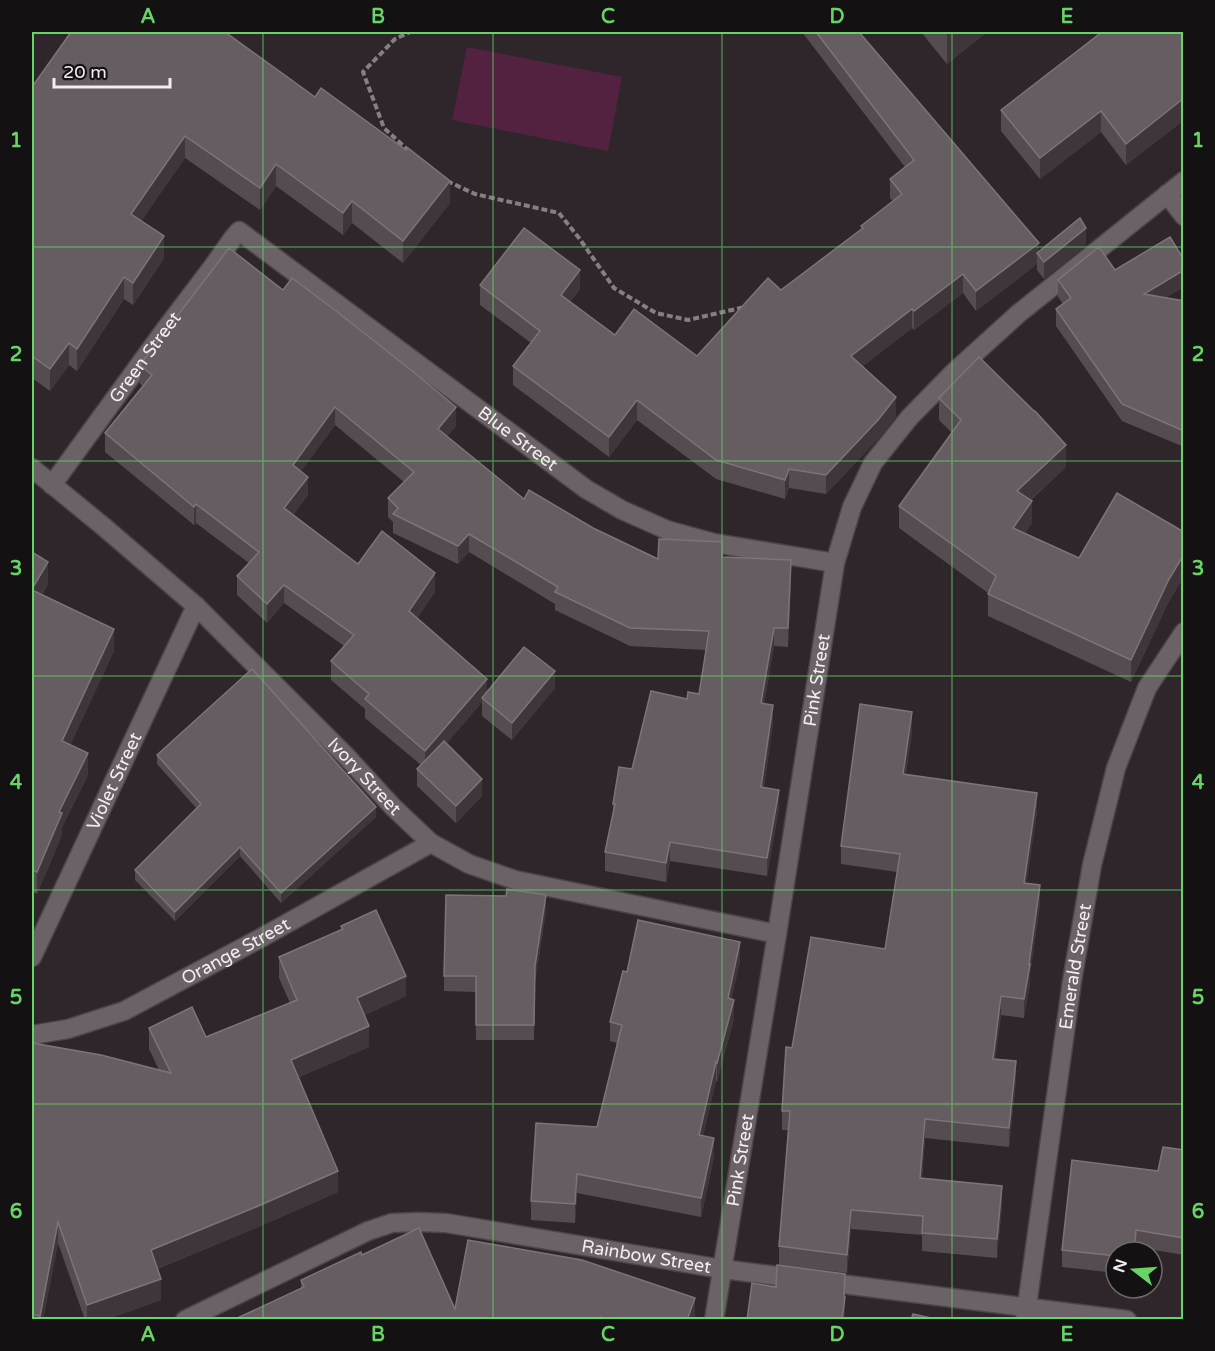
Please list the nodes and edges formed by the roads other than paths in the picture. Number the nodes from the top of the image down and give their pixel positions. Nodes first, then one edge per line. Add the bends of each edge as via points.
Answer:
1 (1184, 181) edge
2 (1167, 194) junction
3 (1184, 216) edge
4 (239, 231) joint
5 (32, 468) edge
6 (52, 485) junction
7 (835, 563) junction
8 (196, 606) junction
9 (1184, 632) edge
10 (431, 843) junction
11 (777, 934) junction
12 (32, 957) edge
13 (32, 1035) edge
14 (722, 1269) junction
15 (1026, 1313) edge
16 (184, 1320) edge
17 (714, 1320) edge
18 (1127, 1320) edge

1 - 2 street, Pink Street
2 - 3 street
2 - 7 street, Pink Street via 1018,314 909,418 873,464 852,507
4 - 6 street, Green Street
4 - 7 street, Blue Street via 586,489 622,510 667,530 714,543
5 - 6 street, Ivory Street
6 - 8 street, Ivory Street
7 - 11 street, Pink Street
8 - 10 street, Ivory Street
8 - 12 street, Violet Street
9 - 15 street, Emerald Street via 1148,688 1116,768 1092,865
10 - 11 street, Ivory Street via 469,864 515,879
10 - 13 street, Orange Street via 124,1011 68,1029
11 - 14 street, Pink Street
14 - 15 street, Rainbow Street
14 - 16 street, Rainbow Street via 446,1224 392,1223
14 - 17 street, Pink Street
15 - 18 street, Rainbow Street

